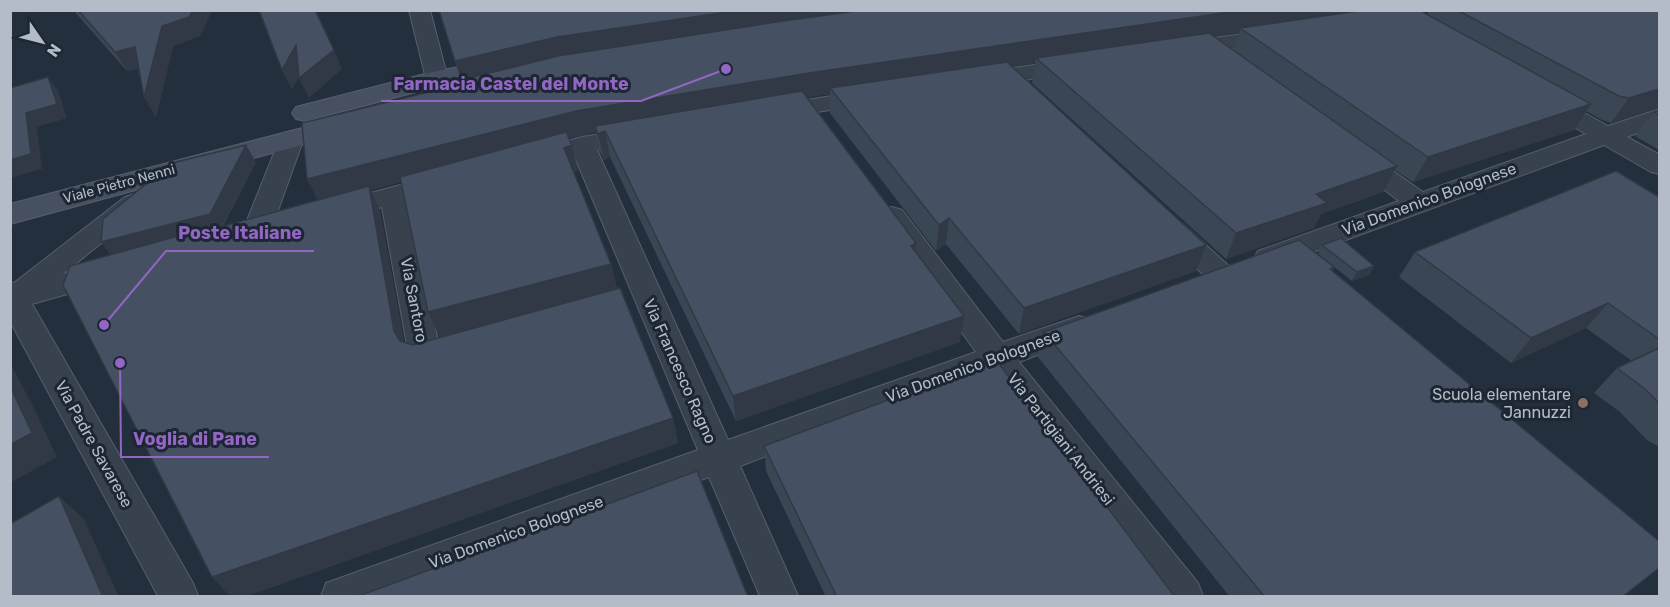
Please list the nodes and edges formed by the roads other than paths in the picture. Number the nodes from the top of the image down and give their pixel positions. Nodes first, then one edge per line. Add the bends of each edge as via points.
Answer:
1 (419, 10) edge
2 (1296, 33) edge
3 (1204, 46) junction
4 (1158, 53) edge
5 (1100, 62) edge
6 (1232, 66) edge
7 (1008, 76) junction
8 (437, 80) junction
9 (962, 83) edge
10 (1524, 88) edge
11 (892, 94) edge
12 (1034, 100) edge
13 (810, 106) junction
14 (753, 116) edge
15 (1659, 116) edge
16 (662, 131) edge
17 (831, 134) edge
18 (1606, 135) junction
19 (292, 138) junction
20 (1335, 141) edge
21 (582, 145) junction
22 (515, 163) edge
23 (1659, 166) edge
24 (177, 168) junction
25 (460, 177) edge
26 (872, 190) edge
27 (10, 195) edge
28 (393, 195) junction
29 (1420, 203) junction
30 (1153, 212) edge
31 (10, 214) edge
32 (313, 217) edge
33 (256, 233) edge
34 (1290, 250) junction
35 (129, 267) edge
36 (1318, 273) edge
37 (1221, 275) junction
38 (1187, 288) edge
39 (12, 295) edge
40 (1109, 316) edge
41 (480, 341) edge
42 (997, 357) junction
43 (718, 459) junction
44 (179, 597) edge
45 (340, 597) edge
46 (779, 597) edge
47 (1184, 597) edge

1 - 8 street
2 - 3 street
3 - 4 street
3 - 6 street
5 - 7 street
7 - 9 street
7 - 12 street
8 - 19 main road, Viale Pietro Nenni via 523,71
8 - 27 main road, Viale Pietro Nenni
10 - 18 street
11 - 13 street
13 - 14 street
13 - 17 street
15 - 18 street, Via Domenico Bolognese
16 - 21 street
18 - 23 street
18 - 29 street, Via Domenico Bolognese
19 - 24 main road, Viale Pietro Nenni
19 - 33 street
20 - 29 street
21 - 22 street
21 - 43 street, Via Francesco Ragno via 636,298
24 - 31 main road, Viale Pietro Nenni
24 - 39 street
25 - 28 street
26 - 42 street, Via Partigiani Andriesi
28 - 32 street
28 - 41 street, Via Santoro via 425,356
29 - 34 street, Via Domenico Bolognese
30 - 37 street
34 - 36 street
34 - 37 street, Via Domenico Bolognese
35 - 39 street
37 - 38 street, Via Domenico Bolognese
39 - 44 street, Via Padre Savarese
40 - 42 street, Via Domenico Bolognese
42 - 43 street, Via Domenico Bolognese
42 - 47 street, Via Partigiani Andriesi
43 - 45 street, Via Domenico Bolognese
43 - 46 street, Via Francesco Ragno

